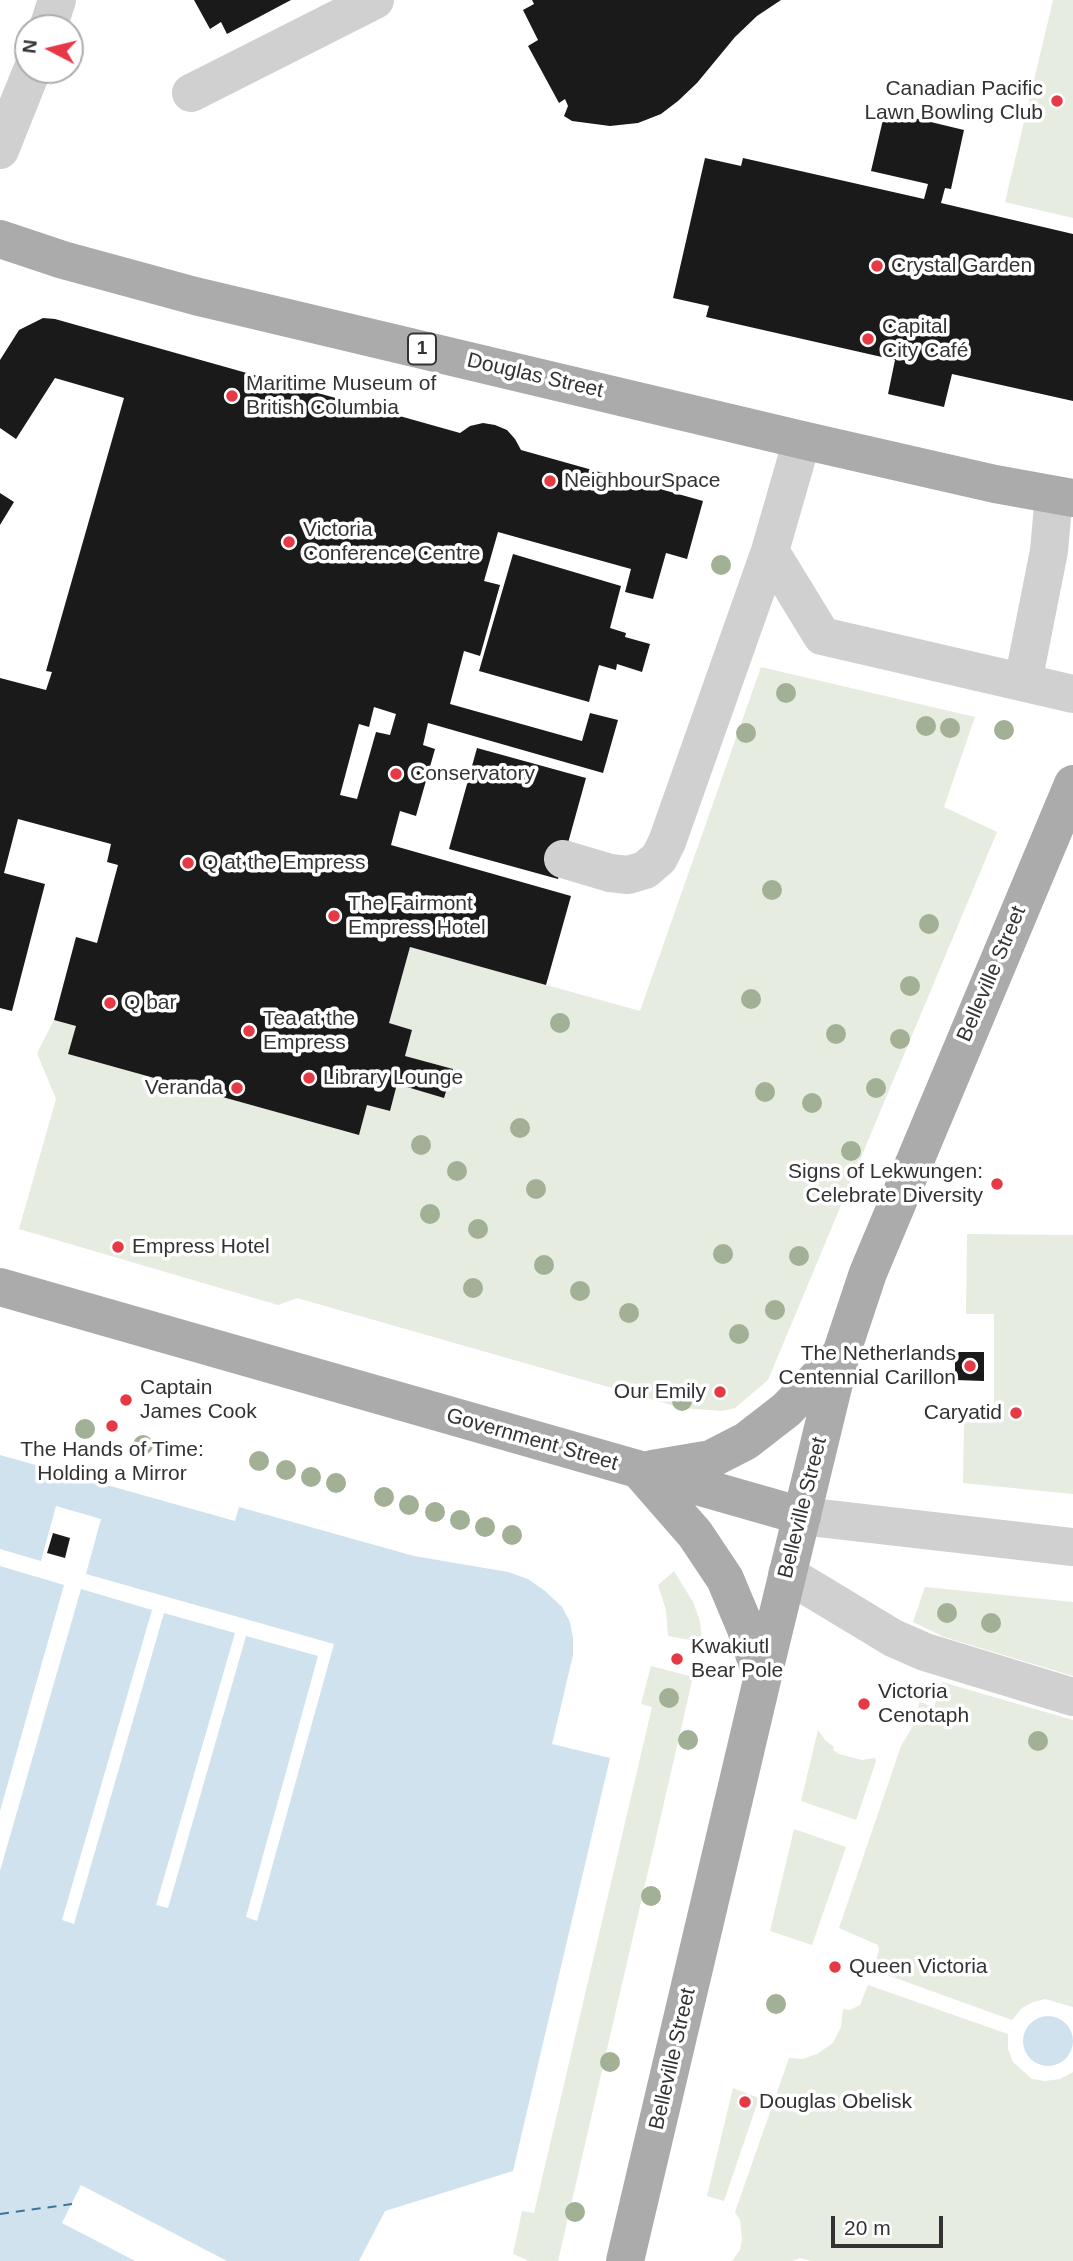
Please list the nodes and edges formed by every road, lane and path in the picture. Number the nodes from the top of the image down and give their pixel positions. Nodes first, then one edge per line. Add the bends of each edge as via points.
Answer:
1 (375, 0) edge
2 (26, 84) edge
3 (191, 93) dead end
4 (0, 150) edge
5 (0, 239) edge
6 (802, 440) junction
7 (1064, 496) edge
8 (770, 551) junction
9 (1023, 682) junction
10 (1073, 694) edge
11 (1073, 783) edge
12 (563, 859) dead end
13 (0, 1287) edge
14 (841, 1354) junction
15 (640, 1471) junction
16 (802, 1516) junction
17 (1073, 1547) edge
18 (787, 1574) junction
19 (762, 1678) junction
20 (1073, 1698) edge
21 (625, 2261) edge

1 - 3 street
2 - 4 street
5 - 6 main road, Douglas Street / 1 via 195,296
6 - 7 main road, Douglas Street / 1
6 - 8 street
7 - 9 street
8 - 9 street via 822,636
8 - 12 street via 659,858 645,870 628,875
9 - 10 street
11 - 14 main road, Belleville Street via 867,1273
13 - 15 main road, Government Street
14 - 15 main road via 786,1410 746,1441 711,1459
14 - 16 main road, Belleville Street
15 - 16 main road, Government Street
15 - 19 main road via 695,1534 725,1579
16 - 17 street, Government Street
16 - 18 main road, Belleville Street
18 - 19 main road, Belleville Street
18 - 20 street via 904,1643
19 - 21 main road, Belleville Street

